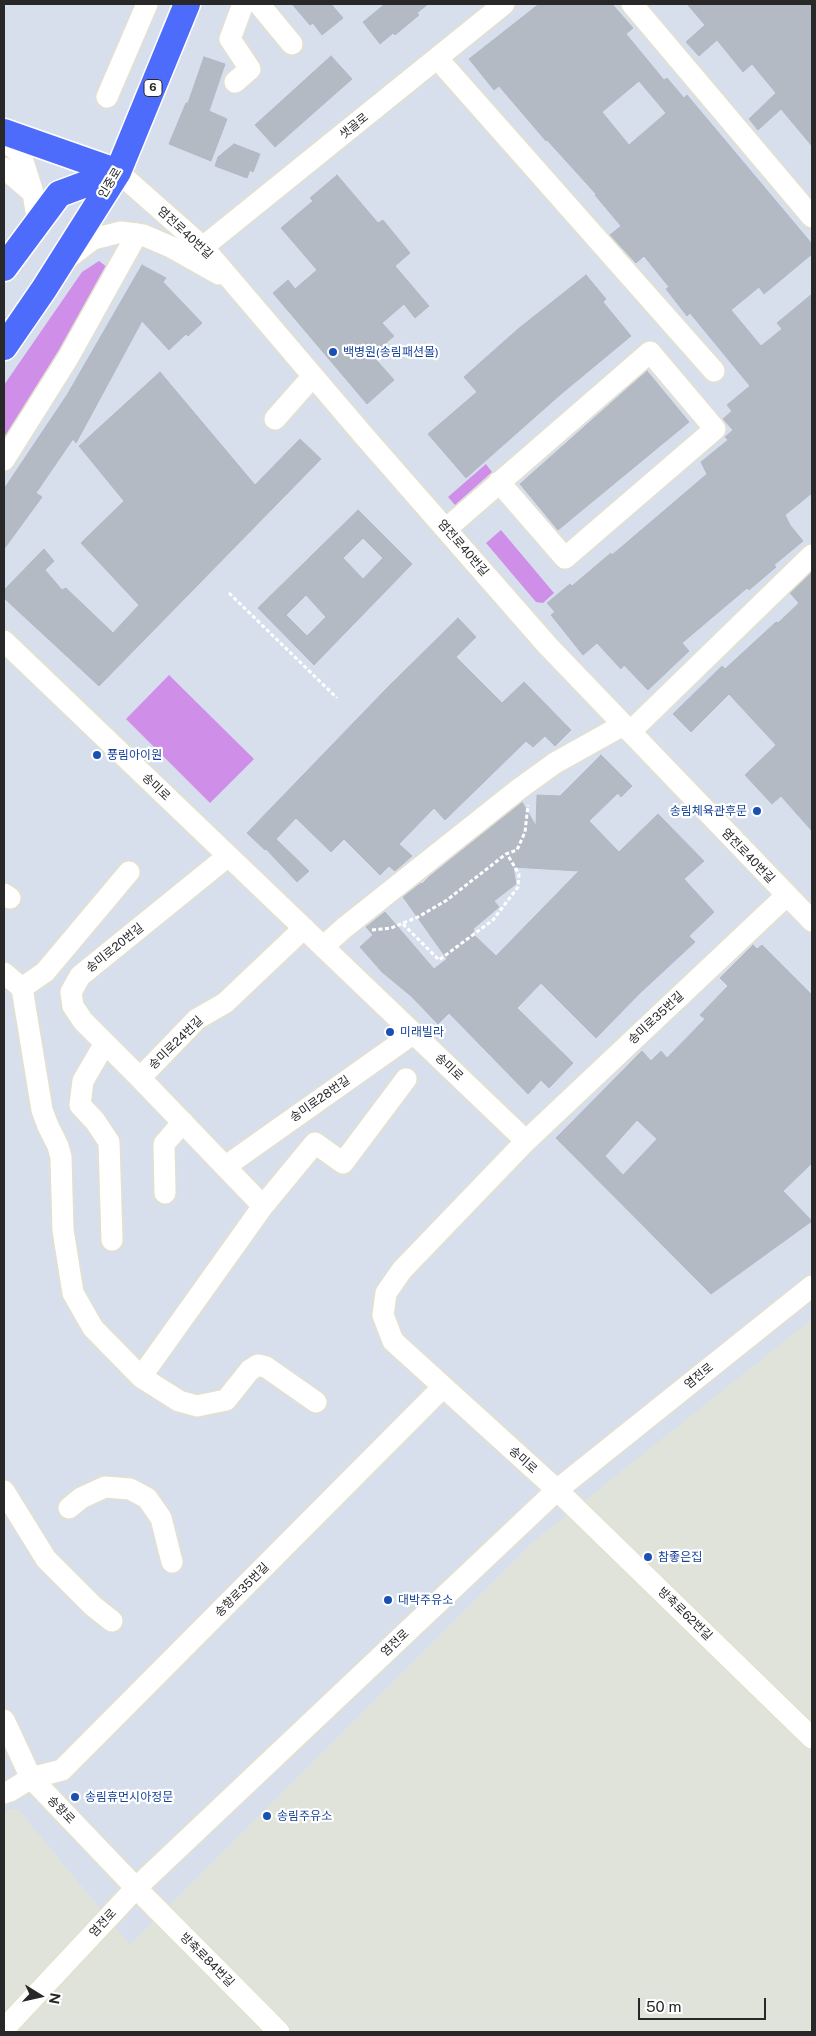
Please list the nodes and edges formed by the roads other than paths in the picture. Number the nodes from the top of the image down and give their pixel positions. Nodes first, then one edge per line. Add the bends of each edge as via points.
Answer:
1 (147, 4) edge
2 (187, 4) edge
3 (243, 4) edge
4 (259, 4) edge
5 (504, 4) edge
6 (632, 4) edge
7 (292, 44) dead end
8 (437, 58) junction
9 (235, 82) dead end
10 (107, 97) dead end
11 (4, 132) edge
12 (4, 139) edge
13 (4, 168) edge
14 (118, 172) junction
15 (33, 193) junction
16 (812, 217) edge
17 (38, 223) junction
18 (137, 234) junction
19 (203, 246) junction
20 (59, 265) junction
21 (4, 268) edge
22 (233, 282) junction
23 (4, 347) edge
24 (714, 371) dead end
25 (313, 376) junction
26 (275, 419) dead end
27 (4, 460) edge
28 (500, 482) junction
29 (446, 529) junction
30 (812, 555) edge
31 (7, 652) edge
32 (627, 728) junction
33 (228, 856) junction
34 (129, 872) dead end
35 (786, 896) junction
36 (812, 921) edge
37 (304, 928) junction
38 (324, 946) junction
39 (4, 973) edge
40 (22, 988) junction
41 (414, 1033) junction
42 (105, 1043) junction
43 (140, 1078) junction
44 (406, 1079) dead end
45 (183, 1122) junction
46 (526, 1141) junction
47 (226, 1166) junction
48 (165, 1193) dead end
49 (263, 1206) junction
50 (112, 1240) dead end
51 (812, 1286) edge
52 (140, 1378) junction
53 (443, 1387) junction
54 (316, 1402) dead end
55 (557, 1490) junction
56 (4, 1491) edge
57 (70, 1508) dead end
58 (172, 1562) dead end
59 (112, 1621) dead end
60 (4, 1720) edge
61 (812, 1738) edge
62 (31, 1778) junction
63 (4, 1793) edge
64 (136, 1888) junction
65 (4, 2029) edge
66 (279, 2032) edge

1 - 10 street
2 - 14 main road, 인중로 / 6
3 - 9 street via 230,39 250,69
4 - 7 street
5 - 8 street, 샛골로
6 - 16 street
8 - 19 street, 샛골로
8 - 24 street
11 - 14 main road
12 - 15 street via 21,155
13 - 15 street
14 - 17 main road via 59,194
14 - 19 street, 염전로40번길
14 - 20 main road, 인중로
15 - 17 street
17 - 21 main road
18 - 20 street via 121,232 93,239
18 - 22 street via 171,247
18 - 27 street via 68,358
19 - 22 street, 염전로40번길
20 - 23 main road, 인중로
22 - 25 street, 염전로40번길
25 - 26 street
25 - 29 street, 염전로40번길
28 - 28 street via 650,352 715,429 565,558
28 - 29 street
29 - 32 street, 염전로40번길 via 548,646
30 - 32 street
31 - 33 street, 송미로
32 - 35 street, 염전로40번길
32 - 38 street via 555,763 519,788
33 - 37 street, 송미로
33 - 42 street, 송미로20번길 via 80,976 70,992 73,1006 83,1022
34 - 40 street via 45,972
35 - 36 street, 염전로40번길
35 - 46 street, 송미로35번길
37 - 38 street, 송미로
37 - 43 street, 송미로24번길 via 225,1003 197,1019
38 - 41 street, 송미로
39 - 40 street
40 - 52 street via 42,1110 61,1158 63,1230 73,1293 93,1328
41 - 46 street, 송미로
41 - 47 street, 송미로28번길
42 - 43 street, 송미로20번길
42 - 50 street via 83,1081 80,1105 109,1142
43 - 45 street, 송미로24번길
44 - 49 street via 343,1162 315,1143
45 - 47 street, 송미로24번길
45 - 48 street via 164,1144
46 - 53 street, 송미로 via 402,1270 386,1293 383,1314 392,1341
47 - 49 street, 송미로24번길
49 - 52 street
51 - 55 street, 염전로
52 - 54 street via 179,1401 197,1406 226,1400 250,1370 258,1365 266,1367
53 - 55 street, 송미로
53 - 62 street, 송향로35번길 via 62,1770
55 - 61 street, 방축로62번길
55 - 64 street, 염전로
56 - 59 street via 46,1559
57 - 58 street via 81,1498 105,1487 130,1489 147,1498 161,1518
60 - 62 street, 송향로
62 - 63 street, 송향로35번길
62 - 64 street, 송향로
64 - 65 street, 염전로
64 - 66 street, 방축로84번길

